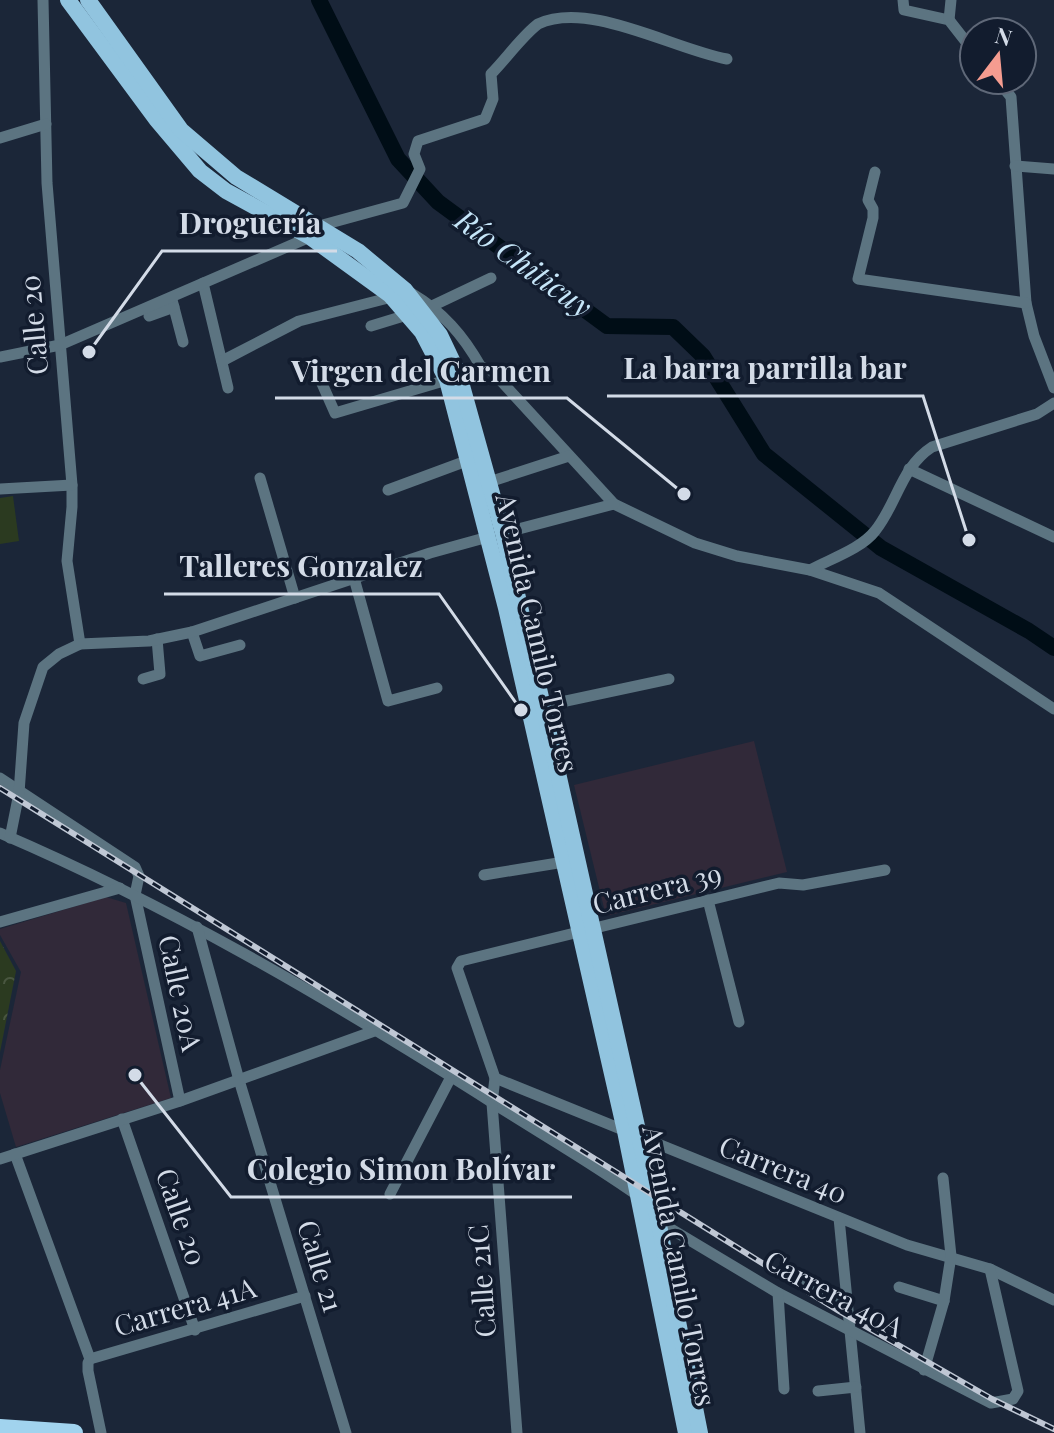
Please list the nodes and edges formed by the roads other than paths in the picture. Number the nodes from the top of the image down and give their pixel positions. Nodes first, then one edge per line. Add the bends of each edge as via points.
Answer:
1 (43, 0) edge
2 (68, 0) edge
3 (88, 0) edge
4 (903, 0) edge
5 (951, 0) edge
6 (949, 20) junction
7 (958, 32) edge
8 (727, 59) dead end
9 (1010, 96) edge
10 (46, 124) junction
11 (0, 138) edge
12 (1015, 166) junction
13 (1054, 169) edge
14 (875, 172) dead end
15 (314, 231) junction
16 (491, 278) dead end
17 (203, 283) junction
18 (398, 294) junction
19 (173, 303) junction
20 (1026, 303) junction
21 (432, 306) junction
22 (407, 315) junction
23 (371, 326) dead end
24 (183, 342) dead end
25 (60, 345) junction
26 (0, 357) edge
27 (222, 361) junction
28 (481, 367) junction
29 (453, 377) junction
30 (320, 379) dead end
31 (228, 388) dead end
32 (1054, 388) edge
33 (1054, 403) edge
34 (569, 456) junction
35 (469, 460) junction
36 (909, 469) junction
37 (260, 478) dead end
38 (489, 482) junction
39 (72, 485) junction
40 (0, 489) edge
41 (388, 490) dead end
42 (614, 504) junction
43 (495, 535) junction
44 (1054, 537) edge
45 (810, 570) junction
46 (354, 578) junction
47 (295, 598) junction
48 (192, 632) junction
49 (157, 639) junction
50 (80, 644) junction
51 (240, 645) dead end
52 (143, 679) dead end
53 (669, 679) dead end
54 (437, 688) dead end
55 (536, 707) junction
56 (1054, 709) edge
57 (0, 778) edge
58 (19, 793) junction
59 (5, 835) edge
60 (564, 862) junction
61 (885, 870) dead end
62 (484, 875) dead end
63 (120, 888) junction
64 (135, 895) junction
65 (708, 900) junction
66 (0, 922) edge
67 (197, 927) junction
68 (587, 931) junction
69 (739, 1022) dead end
70 (377, 1030) junction
71 (451, 1077) junction
72 (495, 1078) junction
73 (239, 1080) junction
74 (180, 1101) junction
75 (492, 1103) junction
76 (122, 1119) junction
77 (632, 1134) junction
78 (15, 1154) junction
79 (0, 1159) edge
80 (943, 1178) dead end
81 (390, 1194) dead end
82 (637, 1195) junction
83 (839, 1218) junction
84 (650, 1220) junction
85 (951, 1256) junction
86 (990, 1269) junction
87 (800, 1275) dead end
88 (899, 1287) dead end
89 (778, 1293) junction
90 (305, 1296) junction
91 (1054, 1300) edge
92 (848, 1301) junction
93 (944, 1301) junction
94 (195, 1330) junction
95 (852, 1332) junction
96 (89, 1365) junction
97 (924, 1370) junction
98 (856, 1387) junction
99 (784, 1389) dead end
100 (818, 1391) dead end
101 (1, 1425) edge
102 (74, 1433) edge
103 (101, 1433) edge
104 (346, 1433) edge
105 (517, 1433) edge
106 (686, 1433) edge
107 (700, 1433) edge
108 (860, 1433) edge

1 - 10 street, Calle 20
2 - 15 main road, Avenida Camilo Torres via 200,171 226,191
3 - 15 main road, Avenida Camilo Torres via 181,130 236,177
4 - 6 street via 904,10
5 - 6 street
6 - 7 street
8 - 15 street via 617,17 587,11 549,17 491,74 493,99 485,119 418,141 414,154 420,169 403,203
9 - 12 street
10 - 11 street
10 - 25 street, Calle 20
12 - 13 street
12 - 20 street
14 - 20 street via 868,200 873,218 858,279
15 - 17 street
15 - 18 main road, Avenida Camilo Torres
16 - 21 street
17 - 19 street
17 - 27 street
18 - 21 street
18 - 22 main road, Avenida Camilo Torres
18 - 27 street via 299,321
18 - 29 main road, Avenida Camilo Torres via 440,335
19 - 24 street
19 - 25 street
20 - 32 street
21 - 28 street via 467,341
22 - 23 street
22 - 29 main road, Avenida Camilo Torres
25 - 26 street
25 - 39 street, Calle 20
27 - 31 street
28 - 29 street
28 - 34 street via 491,370
29 - 30 street via 335,413
29 - 35 main road, Avenida Camilo Torres
29 - 38 main road, Avenida Camilo Torres
33 - 36 street via 1037,414 932,447
34 - 38 street
34 - 42 street
35 - 41 street
35 - 43 main road, Avenida Camilo Torres
36 - 44 street
36 - 45 street via 875,531
37 - 47 street
38 - 43 main road, Avenida Camilo Torres
39 - 40 street
39 - 50 street, Calle 20 via 67,561
42 - 43 street
42 - 45 street via 695,543
43 - 46 street
43 - 55 main road, Avenida Camilo Torres
45 - 56 street via 879,593
46 - 47 street
46 - 54 street via 387,699 393,702
47 - 48 street
48 - 49 street
48 - 51 street via 198,655
49 - 50 street
49 - 52 street via 160,674
50 - 58 street via 43,667 24,723
53 - 55 street
55 - 60 main road, Avenida Camilo Torres
55 - 68 main road, Avenida Camilo Torres
57 - 58 street
58 - 59 street
58 - 64 street via 135,867
59 - 63 street
60 - 62 street
60 - 68 main road, Avenida Camilo Torres
61 - 65 street, Carrera 39 via 803,885 779,883
63 - 64 street
63 - 66 street
64 - 67 street
64 - 74 street, Calle 20A
65 - 68 street, Carrera 39
65 - 69 street
67 - 70 street
67 - 73 street, Calle 21
68 - 72 street, Carrera 39 via 461,961 460,980
68 - 77 main road, Avenida Camilo Torres
70 - 71 street
70 - 73 street
71 - 75 street
71 - 81 street
72 - 75 street, Calle 21C
72 - 77 street, Carrera 40
73 - 74 street
73 - 90 street, Calle 21
74 - 76 street
75 - 82 street
75 - 105 street, Calle 21C
76 - 78 street
76 - 94 street, Calle 20
77 - 82 main road, Avenida Camilo Torres
77 - 83 street, Carrera 40
77 - 84 main road, Avenida Camilo Torres
78 - 79 street
78 - 96 street
80 - 85 street
82 - 84 main road, Avenida Camilo Torres
83 - 85 street, Carrera 40
83 - 92 street
84 - 89 street, Carrera 40A
84 - 106 main road, Avenida Camilo Torres
84 - 107 main road, Avenida Camilo Torres
85 - 86 street, Carrera 40
85 - 93 street
86 - 91 street, Carrera 40
86 - 97 street, Carrera 40A via 1018,1391 1013,1399 991,1403
87 - 92 street
88 - 93 street
89 - 95 street, Carrera 40A
89 - 99 street
90 - 94 street, Carrera 41A
90 - 104 street, Calle 21
92 - 95 street
93 - 97 street
94 - 96 street, Carrera 41A
95 - 97 street, Carrera 40A
95 - 98 street
96 - 103 street
98 - 100 street
98 - 108 street
101 - 102 highway

